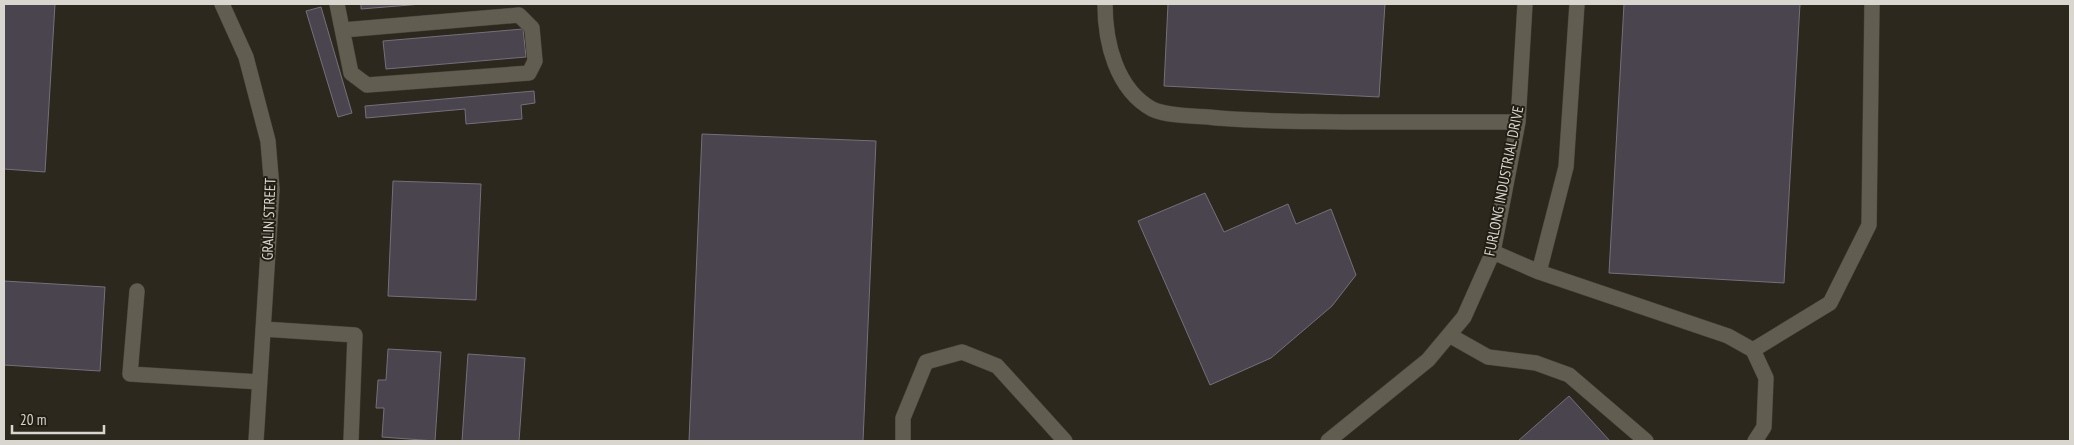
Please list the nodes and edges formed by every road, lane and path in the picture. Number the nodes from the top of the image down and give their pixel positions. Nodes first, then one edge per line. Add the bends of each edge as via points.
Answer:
1 (222, 4) edge
2 (337, 4) edge
3 (1105, 4) edge
4 (1525, 4) edge
5 (1577, 4) edge
6 (1872, 4) edge
7 (343, 30) junction
8 (1518, 122) junction
9 (1493, 252) junction
10 (1539, 272) junction
11 (137, 291) dead end
12 (263, 329) junction
13 (1449, 335) junction
14 (1753, 350) junction
15 (259, 382) junction
16 (256, 441) edge
17 (351, 441) edge
18 (904, 441) edge
19 (1065, 441) edge
20 (1328, 441) edge
21 (1646, 441) edge
22 (1754, 441) edge

1 - 12 street, GRALIN STREET via 246,57 268,141 272,189
2 - 7 street
3 - 8 street via 1108,40 1120,75 1132,93 1153,109 1248,121
4 - 8 street, FURLONG INDUSTRIAL DRIVE
5 - 10 street via 1566,167
6 - 14 street via 1869,225 1830,303
7 - 7 street via 351,73 367,84 529,73 535,61 532,28 519,15
8 - 9 street, FURLONG INDUSTRIAL DRIVE
9 - 10 street
9 - 13 street, FURLONG INDUSTRIAL DRIVE via 1464,317
10 - 14 street via 1728,336
11 - 15 street via 130,374
12 - 15 street, GRALIN STREET
12 - 17 street via 355,335
13 - 20 street, FURLONG INDUSTRIAL DRIVE via 1428,360
13 - 21 street via 1488,357 1536,363 1569,375
14 - 22 street via 1766,378 1764,427
15 - 16 street, GRALIN STREET
18 - 19 street via 903,418 926,362 962,352 997,366

